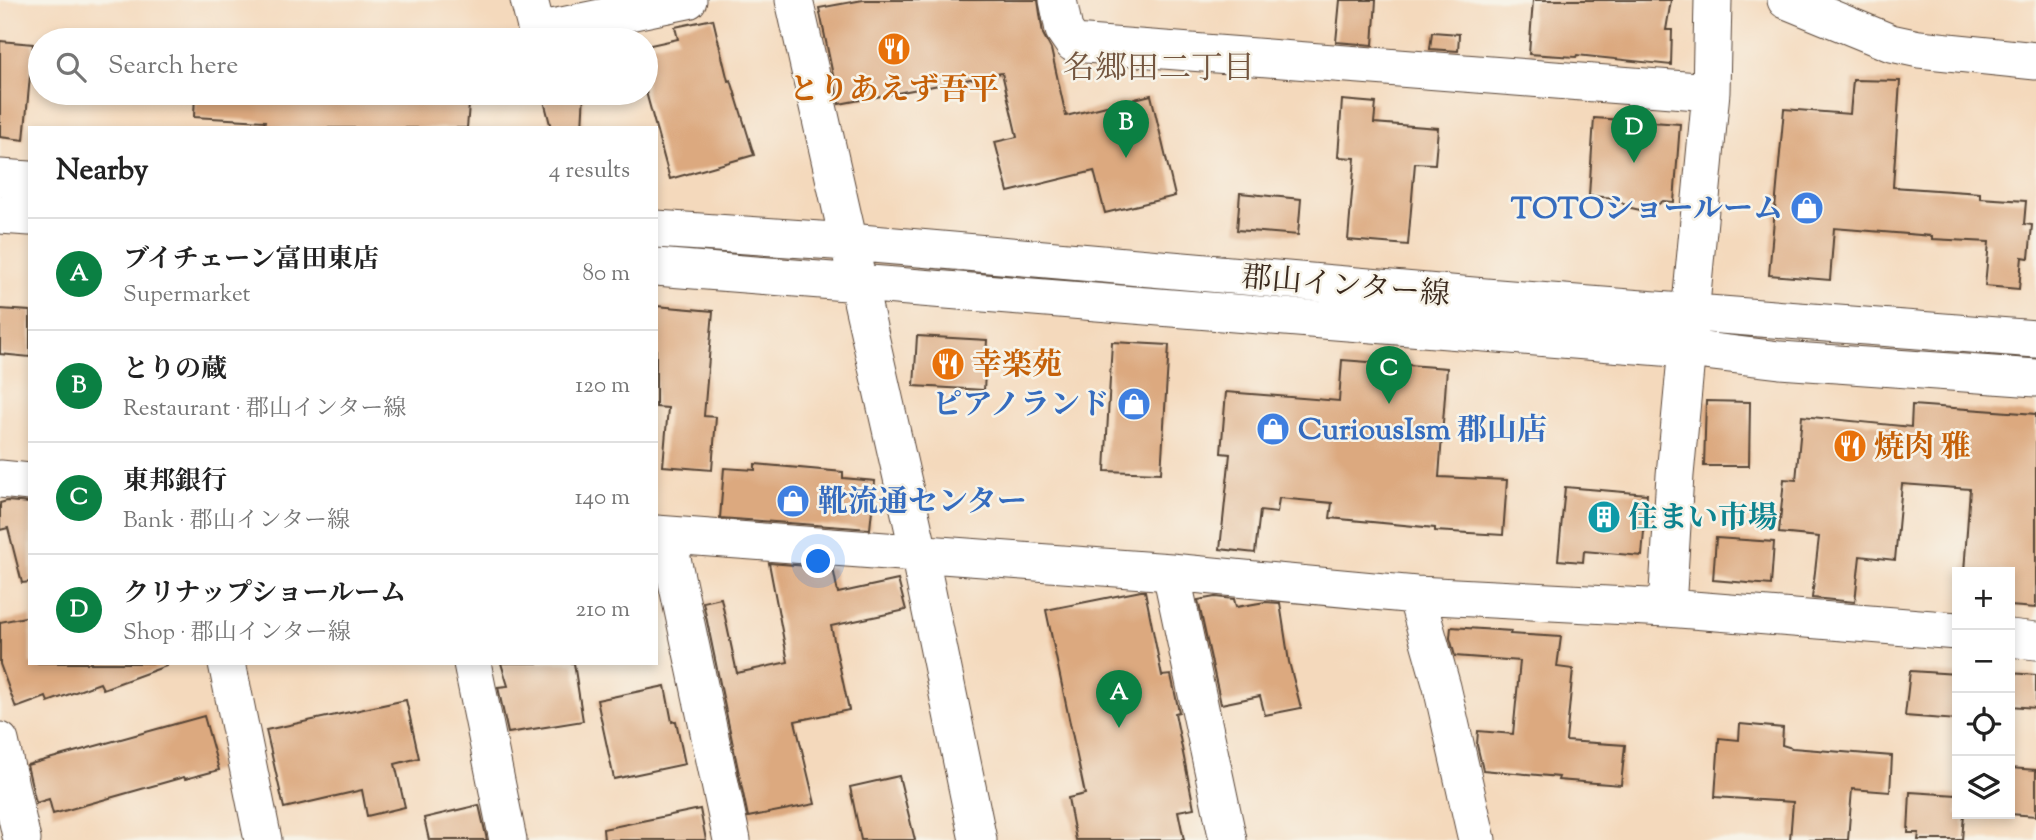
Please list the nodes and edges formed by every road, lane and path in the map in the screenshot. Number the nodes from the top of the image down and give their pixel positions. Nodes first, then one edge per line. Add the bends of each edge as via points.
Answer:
1 (529, 0) edge
2 (688, 0) edge
3 (794, 0) edge
4 (1058, 0) edge
5 (1713, 0) edge
6 (1786, 0) edge
7 (538, 28) edge
8 (552, 28) edge
9 (2036, 61) edge
10 (1712, 92) junction
11 (0, 178) edge
12 (28, 180) edge
13 (0, 215) edge
14 (28, 217) edge
15 (658, 229) edge
16 (849, 242) junction
17 (658, 267) edge
18 (859, 283) junction
19 (1689, 312) junction
20 (2036, 339) edge
21 (1687, 349) junction
22 (2036, 378) edge
23 (0, 479) edge
24 (28, 482) edge
25 (662, 535) edge
26 (919, 553) junction
27 (1171, 572) junction
28 (1416, 596) junction
29 (1667, 608) junction
30 (1952, 631) edge
31 (2015, 639) edge
32 (2036, 641) edge
33 (227, 665) edge
34 (472, 665) edge
35 (0, 741) edge
36 (1486, 839) edge
37 (22, 840) edge
38 (263, 840) edge
39 (508, 840) edge
40 (732, 840) edge
41 (978, 840) edge
42 (1228, 840) edge

1 - 7 street
2 - 8 street
3 - 16 street
4 - 10 street via 1064,30 1073,43
5 - 10 street
6 - 9 street via 1900,45
10 - 19 street
11 - 12 street
13 - 14 street
15 - 16 street, 郡山インター線
16 - 18 street
16 - 19 street, 郡山インター線
17 - 18 street
18 - 21 street
18 - 26 street
19 - 20 street, 郡山インター線
19 - 21 street
21 - 22 street
21 - 29 street
23 - 24 street
25 - 26 street
25 - 40 street
26 - 27 street
26 - 41 street
27 - 28 street
27 - 42 street
28 - 29 street
28 - 36 street
29 - 30 street
31 - 32 street
33 - 38 street
34 - 39 street
35 - 37 street

